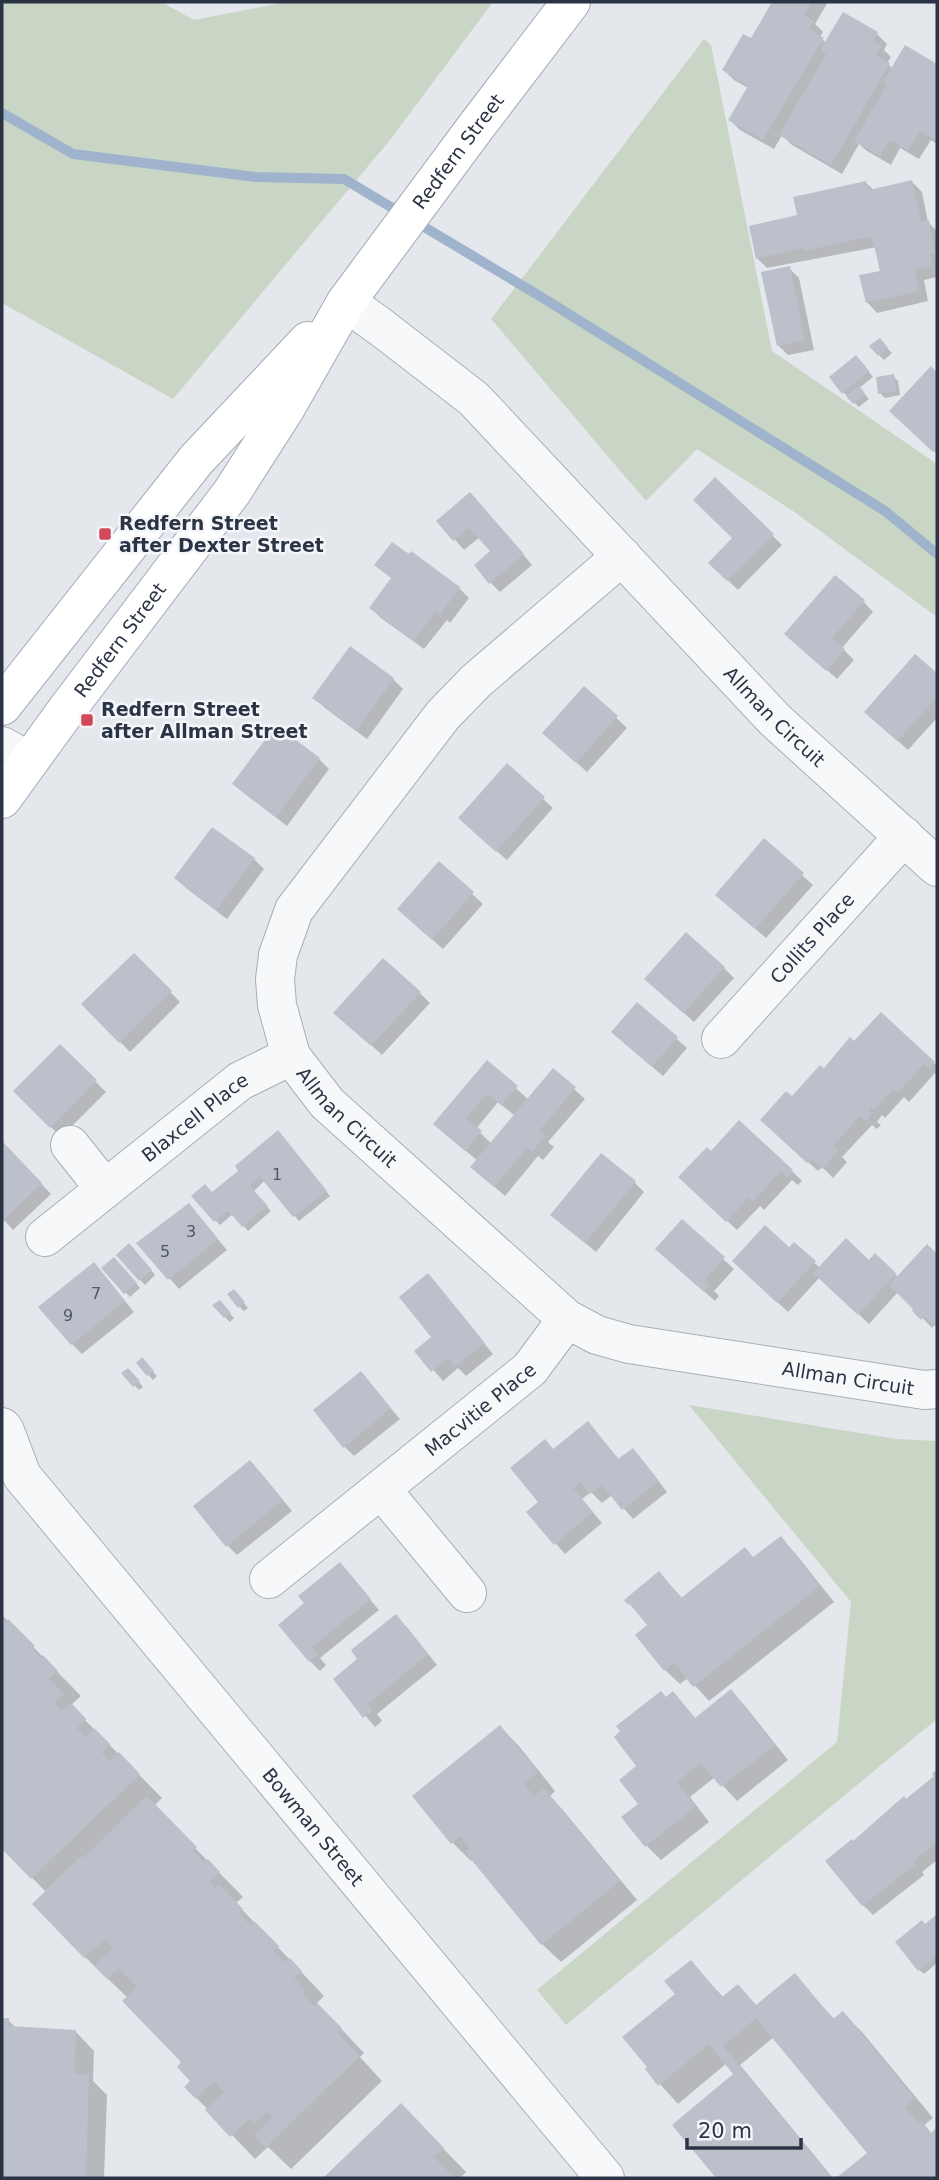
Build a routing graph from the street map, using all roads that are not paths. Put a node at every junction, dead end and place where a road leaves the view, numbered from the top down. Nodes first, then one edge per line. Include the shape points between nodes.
1 (571, 2) edge
2 (346, 302) junction
3 (622, 556) junction
4 (2, 706) edge
5 (15, 754) edge
6 (2, 799) edge
7 (904, 836) junction
8 (937, 867) edge
9 (721, 1039) dead end
10 (291, 1056) junction
11 (70, 1145) dead end
12 (105, 1189) junction
13 (45, 1237) dead end
14 (567, 1319) junction
15 (937, 1389) edge
16 (2, 1427) edge
17 (12, 1471) edge
18 (381, 1489) junction
19 (269, 1579) dead end
20 (467, 1593) dead end
21 (589, 2172) edge

1 - 2 main road, Redfern Street
2 - 3 street, Allman Circuit via 474,399
2 - 4 main road, Redfern Street via 196,460
2 - 5 main road, Redfern Street via 232,492
3 - 7 street, Allman Circuit via 775,720
3 - 10 street, Allman Circuit via 476,681 443,715 294,910 275,979
5 - 6 main road, Redfern Street
7 - 8 street, Allman Circuit
7 - 9 street, Collits Place
10 - 12 street, Blaxcell Place via 240,1081
10 - 14 street, Allman Circuit via 327,1103
11 - 12 street
12 - 13 street, Blaxcell Place
14 - 15 street, Allman Circuit via 597,1335 629,1344
14 - 18 street, Macvitie Place via 530,1369
16 - 17 street, Bowman Street
17 - 21 street, Bowman Street
18 - 19 street, Macvitie Place
18 - 20 street

